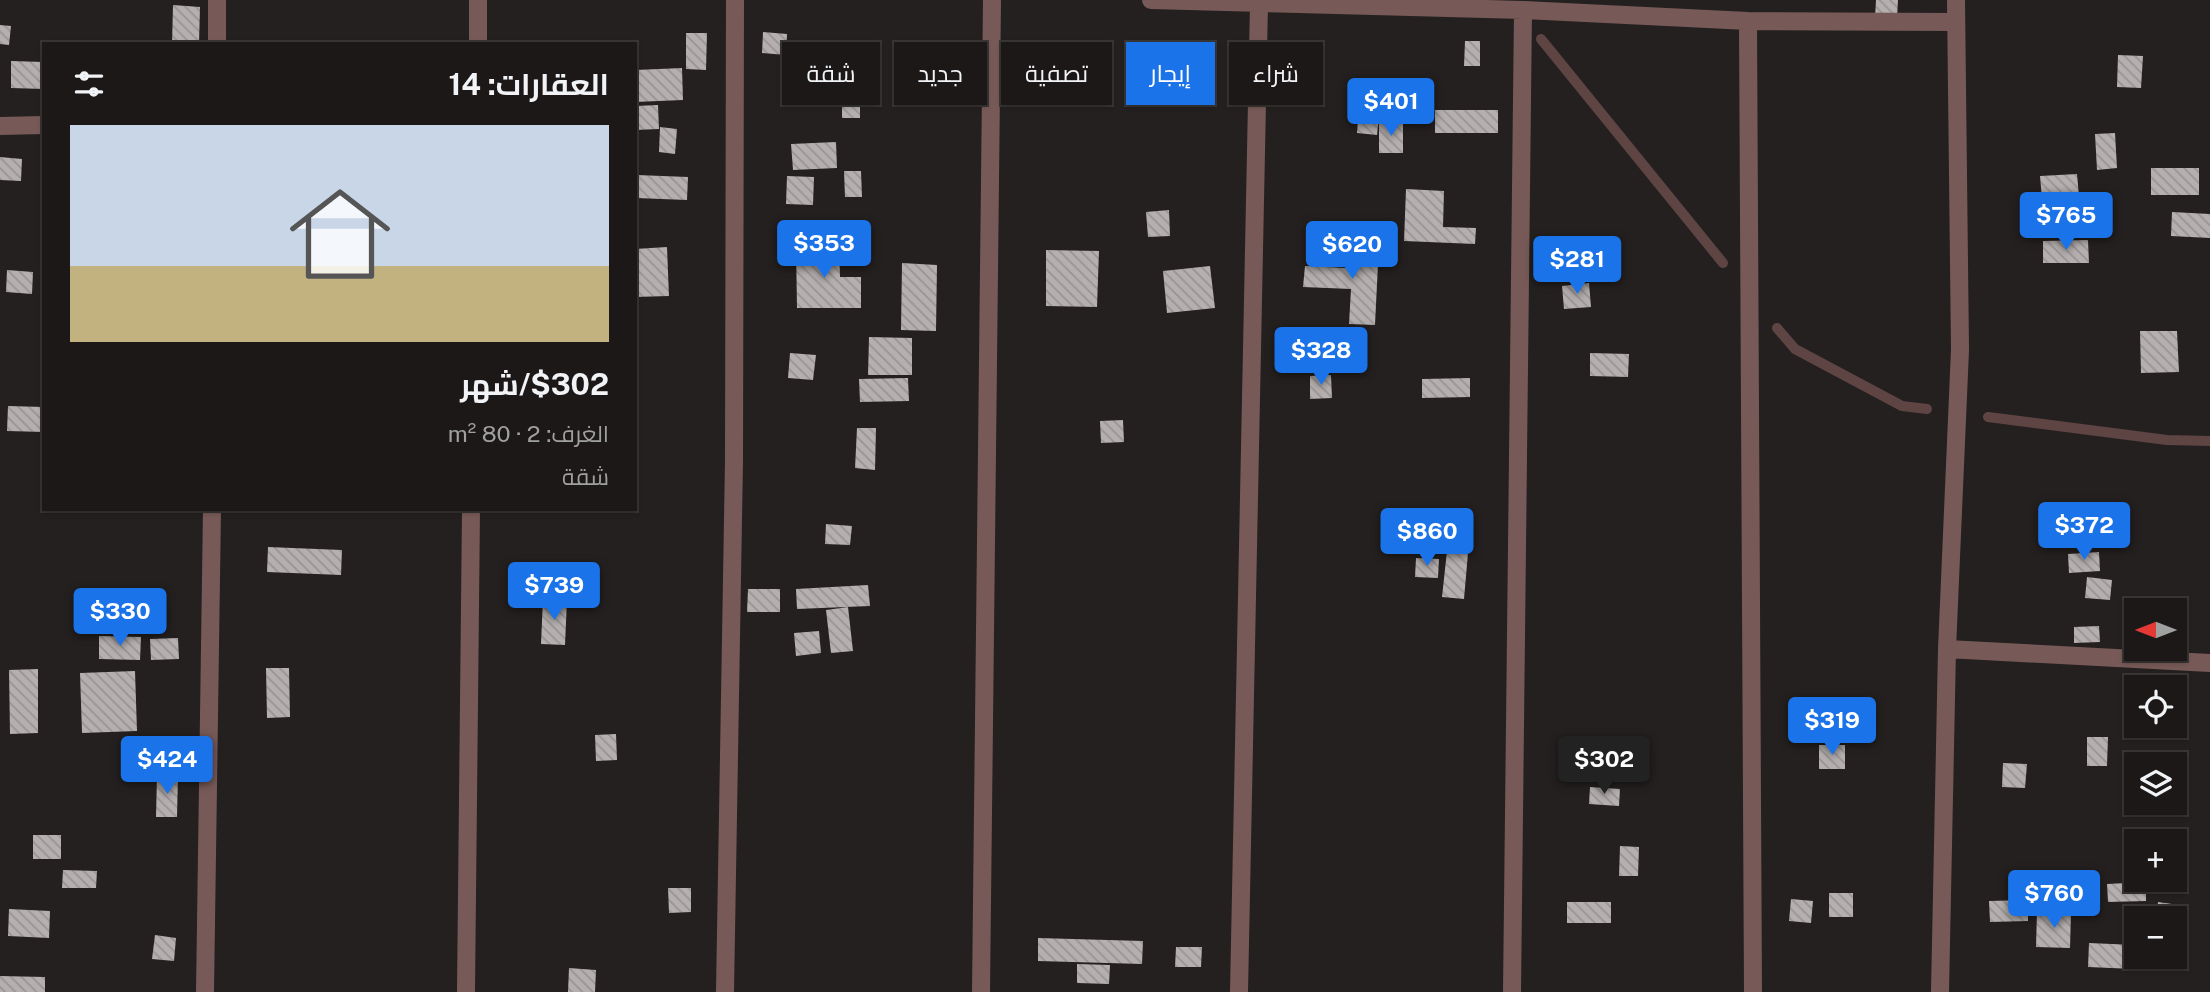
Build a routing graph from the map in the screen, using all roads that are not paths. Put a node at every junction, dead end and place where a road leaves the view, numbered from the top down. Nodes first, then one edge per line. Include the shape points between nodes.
1 (217, 0) edge
2 (478, 0) edge
3 (736, 0) edge
4 (992, 0) edge
5 (1151, 0) edge
6 (1956, 0) edge
7 (1259, 3) junction
8 (1522, 10) junction
9 (1748, 21) junction
10 (1956, 22) junction
11 (218, 42) edge
12 (478, 42) edge
13 (0, 125) edge
14 (42, 125) edge
15 (212, 511) edge
16 (471, 511) edge
17 (1947, 649) junction
18 (2210, 663) edge
19 (205, 992) edge
20 (466, 992) edge
21 (725, 992) edge
22 (981, 992) edge
23 (1239, 992) edge
24 (1512, 992) edge
25 (1753, 992) edge
26 (1940, 992) edge

1 - 11 street
2 - 12 street
3 - 21 street
4 - 22 street
5 - 7 street
6 - 10 street
7 - 8 street
7 - 23 street
8 - 9 street
8 - 24 street
9 - 10 street
9 - 25 street
10 - 17 street via 1960,350
13 - 14 street
15 - 19 street
16 - 20 street
17 - 18 street
17 - 26 street

